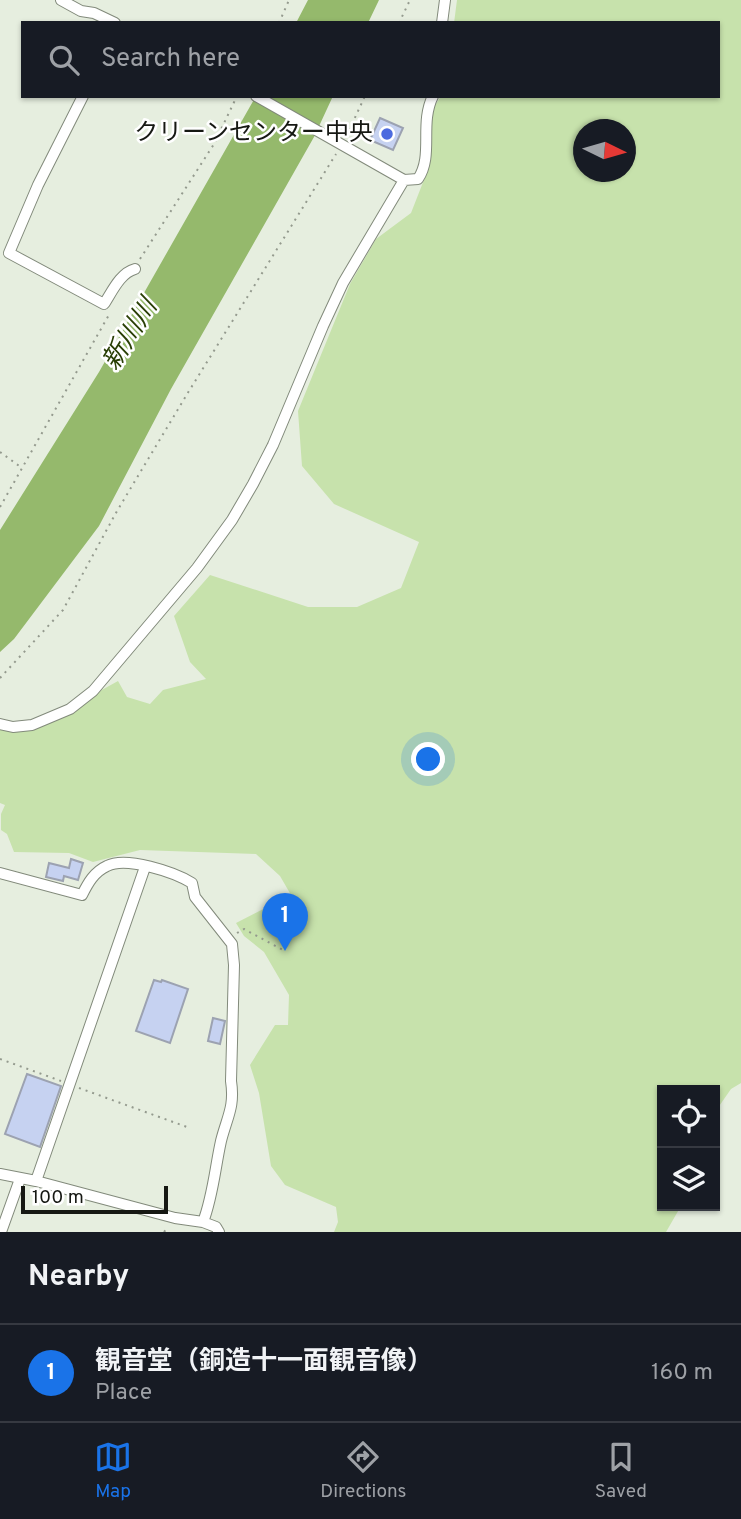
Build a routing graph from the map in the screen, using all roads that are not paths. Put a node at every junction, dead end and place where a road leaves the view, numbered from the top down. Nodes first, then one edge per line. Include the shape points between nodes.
1 (61, 0) edge
2 (445, 0) edge
3 (111, 21) edge
4 (442, 21) edge
5 (82, 98) edge
6 (261, 98) edge
7 (432, 98) edge
8 (404, 180) junction
9 (0, 246) edge
10 (9, 253) junction
11 (135, 269) road end
12 (0, 724) edge
13 (145, 867) junction
14 (0, 873) edge
15 (0, 1174) edge
16 (20, 1179) junction
17 (36, 1181) junction
18 (203, 1222) junction
19 (1, 1232) edge
20 (219, 1232) edge

1 - 3 street
2 - 4 street
5 - 10 street
6 - 8 street
7 - 8 street via 427,108 423,172 418,179
8 - 12 street via 343,284 253,484 197,568 93,691 70,709 32,725
9 - 10 street
10 - 11 street via 104,304 121,278
13 - 14 street via 124,862 108,865 91,877 82,895
13 - 17 street
13 - 18 street via 192,883 195,897 232,944 234,1100
15 - 16 street
16 - 17 street
16 - 19 street
17 - 18 street
18 - 20 street

